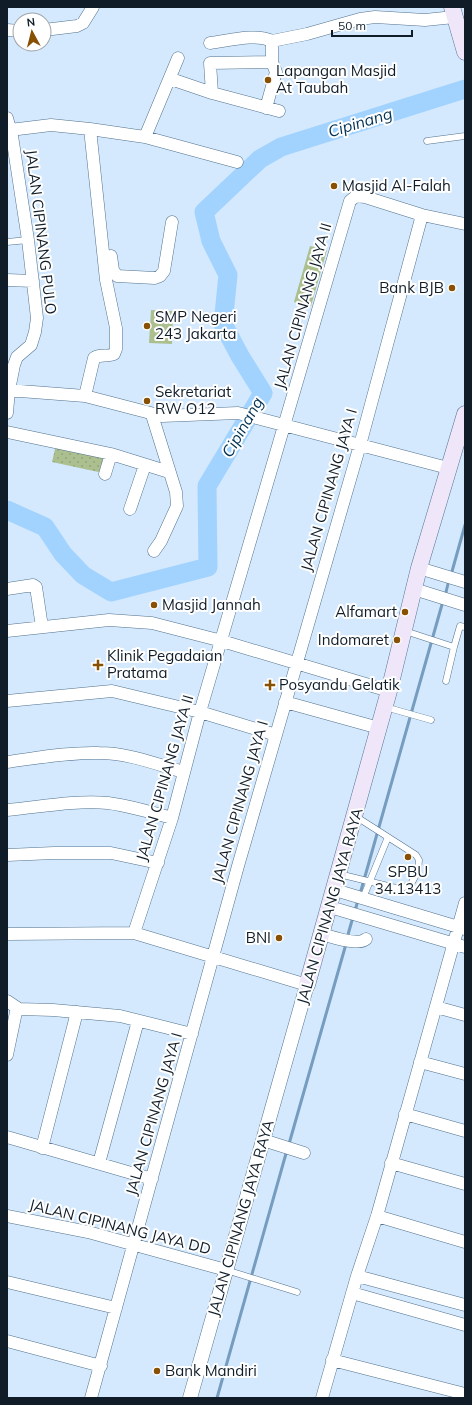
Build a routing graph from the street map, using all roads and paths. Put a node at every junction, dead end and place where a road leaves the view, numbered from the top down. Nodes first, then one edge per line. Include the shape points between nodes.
1 (93, 7) edge
2 (453, 12) edge
3 (52, 29) edge
4 (272, 42) junction
5 (210, 43) dead end
6 (465, 52) edge
7 (178, 58) dead end
8 (272, 62) junction
9 (171, 79) junction
10 (212, 93) junction
11 (266, 108) junction
12 (279, 111) dead end
13 (7, 118) edge
14 (90, 129) junction
15 (10, 134) edge
16 (465, 136) edge
17 (145, 137) junction
18 (427, 141) dead end
19 (237, 162) dead end
20 (94, 171) junction
21 (422, 215) junction
22 (172, 222) dead end
23 (465, 224) edge
24 (28, 240) junction
25 (7, 242) edge
26 (7, 280) edge
27 (33, 281) junction
28 (8, 390) edge
29 (85, 396) junction
30 (7, 413) edge
31 (465, 414) edge
32 (152, 415) junction
33 (284, 424) junction
34 (7, 432) edge
35 (360, 445) junction
36 (111, 454) junction
37 (145, 465) junction
38 (448, 468) junction
39 (169, 472) junction
40 (105, 474) dead end
41 (130, 508) dead end
42 (154, 551) dead end
43 (425, 570) junction
44 (462, 581) edge
45 (7, 589) edge
46 (420, 591) junction
47 (461, 604) edge
48 (42, 627) junction
49 (465, 627) edge
50 (404, 630) junction
51 (7, 631) edge
52 (222, 641) junction
53 (454, 647) junction
54 (296, 664) junction
55 (446, 681) dead end
56 (389, 691) junction
57 (7, 701) edge
58 (285, 702) junction
59 (385, 707) junction
60 (200, 712) junction
61 (431, 720) dead end
62 (379, 728) junction
63 (276, 735) junction
64 (7, 762) edge
65 (184, 772) junction
66 (7, 810) edge
67 (355, 816) junction
68 (172, 818) junction
69 (388, 837) junction
70 (7, 855) edge
71 (158, 863) junction
72 (339, 874) junction
73 (369, 882) junction
74 (338, 890) junction
75 (361, 898) junction
76 (465, 903) edge
77 (332, 907) junction
78 (462, 928) edge
79 (134, 933) junction
80 (7, 934) edge
81 (327, 936) junction
82 (366, 939) dead end
83 (459, 946) edge
84 (213, 956) junction
85 (307, 985) junction
86 (7, 1001) edge
87 (436, 1007) junction
88 (19, 1009) junction
89 (77, 1012) junction
90 (465, 1015) edge
91 (138, 1021) junction
92 (192, 1034) junction
93 (7, 1054) edge
94 (420, 1062) junction
95 (465, 1074) edge
96 (405, 1114) junction
97 (465, 1131) edge
98 (7, 1136) edge
99 (263, 1140) junction
100 (42, 1148) junction
101 (294, 1150) dead end
102 (98, 1163) junction
103 (391, 1164) junction
104 (152, 1179) junction
105 (465, 1184) edge
106 (7, 1216) edge
107 (377, 1216) junction
108 (465, 1242) edge
109 (134, 1245) junction
110 (226, 1270) junction
111 (357, 1276) junction
112 (7, 1282) edge
113 (297, 1292) dead end
114 (352, 1293) junction
115 (465, 1305) edge
116 (116, 1308) junction
117 (465, 1325) edge
118 (7, 1341) edge
119 (332, 1360) junction
120 (101, 1366) junction
121 (465, 1394) edge
122 (91, 1398) edge
123 (190, 1398) edge
124 (322, 1398) edge

1 - 3 street via 83,23
2 - 4 street via 425,20 375,17 360,19
2 - 6 main road
4 - 5 street via 256,37
4 - 8 street
7 - 9 street
8 - 10 street via 210,63
8 - 11 street via 276,72
9 - 10 street
9 - 17 street
10 - 11 street
11 - 12 street
13 - 15 street, JALAN CIPINANG PULO
14 - 15 street via 51,125
14 - 17 street
14 - 20 street
15 - 24 street, JALAN CIPINANG PULO
16 - 18 lane
17 - 19 street
20 - 22 street via 104,182 113,270 117,276 160,276 164,271
20 - 29 street via 106,280 116,328 116,348 114,354 95,356
21 - 23 street
21 - 33 street, JALAN CIPINANG JAYA II via 365,197 356,196 350,201
21 - 35 street, JALAN CIPINANG JAYA I
24 - 25 lane
24 - 27 street, JALAN CIPINANG PULO
26 - 27 street
27 - 28 street, JALAN CIPINANG PULO via 37,318 35,332 31,345 17,357
28 - 29 street
28 - 30 street, JALAN CIPINANG PULO
29 - 32 street
31 - 38 main road, JALAN CIPINANG JAYA RAYA
32 - 33 street via 238,413
32 - 39 street
33 - 35 street
33 - 52 street, JALAN CIPINANG JAYA II
34 - 36 street
35 - 38 street
35 - 54 street, JALAN CIPINANG JAYA I
36 - 37 street
36 - 40 street
37 - 39 street
37 - 41 street
38 - 43 main road, JALAN CIPINANG JAYA RAYA
39 - 42 street via 176,492 177,506
43 - 44 street
43 - 46 main road, JALAN CIPINANG JAYA RAYA
45 - 48 street via 33,585 36,587
46 - 47 street
46 - 50 main road, JALAN CIPINANG JAYA RAYA
48 - 51 street
48 - 52 street via 80,622 137,621
49 - 53 lane via 460,626
50 - 53 lane
50 - 56 main road, JALAN CIPINANG JAYA RAYA
52 - 54 street
52 - 60 street, JALAN CIPINANG JAYA II
53 - 55 lane
54 - 56 street
54 - 58 street, JALAN CIPINANG JAYA I
56 - 59 main road, JALAN CIPINANG JAYA RAYA
57 - 60 street via 112,691
58 - 62 street
58 - 63 street, JALAN CIPINANG JAYA I
59 - 61 lane
59 - 62 main road, JALAN CIPINANG JAYA RAYA
60 - 63 street
60 - 65 street, JALAN CIPINANG JAYA II
62 - 67 main road, JALAN CIPINANG JAYA RAYA
63 - 84 street, JALAN CIPINANG JAYA I
64 - 65 street via 100,752 124,755
65 - 68 street, JALAN CIPINANG JAYA II
66 - 68 street via 108,803
67 - 69 lane
67 - 72 main road, JALAN CIPINANG JAYA RAYA
68 - 71 street, JALAN CIPINANG JAYA II
69 - 73 lane
69 - 73 lane via 416,855 419,860 418,871 411,884 400,889
70 - 71 street via 111,853
71 - 79 street, JALAN CIPINANG JAYA II
72 - 73 lane
72 - 74 main road, JALAN CIPINANG JAYA RAYA
73 - 75 lane
74 - 75 street
74 - 77 main road, JALAN CIPINANG JAYA RAYA
75 - 78 street
76 - 78 street
77 - 81 main road, JALAN CIPINANG JAYA RAYA
77 - 83 street
78 - 83 street
79 - 80 street
79 - 84 street
81 - 82 street via 361,942
81 - 85 main road, JALAN CIPINANG JAYA RAYA
83 - 87 street
84 - 85 street
84 - 92 street, JALAN CIPINANG JAYA I
85 - 99 street, JALAN CIPINANG JAYA RAYA
86 - 88 street
87 - 90 street
87 - 94 street
88 - 89 street
88 - 93 street via 16,1012
89 - 91 street via 120,1016
89 - 100 street
91 - 92 street
91 - 102 street
92 - 104 street, JALAN CIPINANG JAYA I
94 - 95 street
94 - 96 street
96 - 97 street
96 - 103 street
98 - 100 street
99 - 101 street
99 - 110 street, JALAN CIPINANG JAYA RAYA
100 - 102 street
102 - 104 street
103 - 105 street
103 - 107 street
104 - 109 street, JALAN CIPINANG JAYA I
106 - 109 street, JALAN CIPINANG JAYA DD via 88,1232
107 - 108 street
107 - 111 street
109 - 110 street, JALAN CIPINANG JAYA DD
109 - 116 street, JALAN CIPINANG JAYA I
110 - 113 lane
110 - 123 street, JALAN CIPINANG JAYA RAYA
111 - 114 street
111 - 115 street
112 - 116 street
114 - 117 street
114 - 119 street
116 - 120 street, JALAN CIPINANG JAYA I
118 - 120 street
119 - 121 street
119 - 124 street
120 - 122 street, JALAN CIPINANG JAYA I

